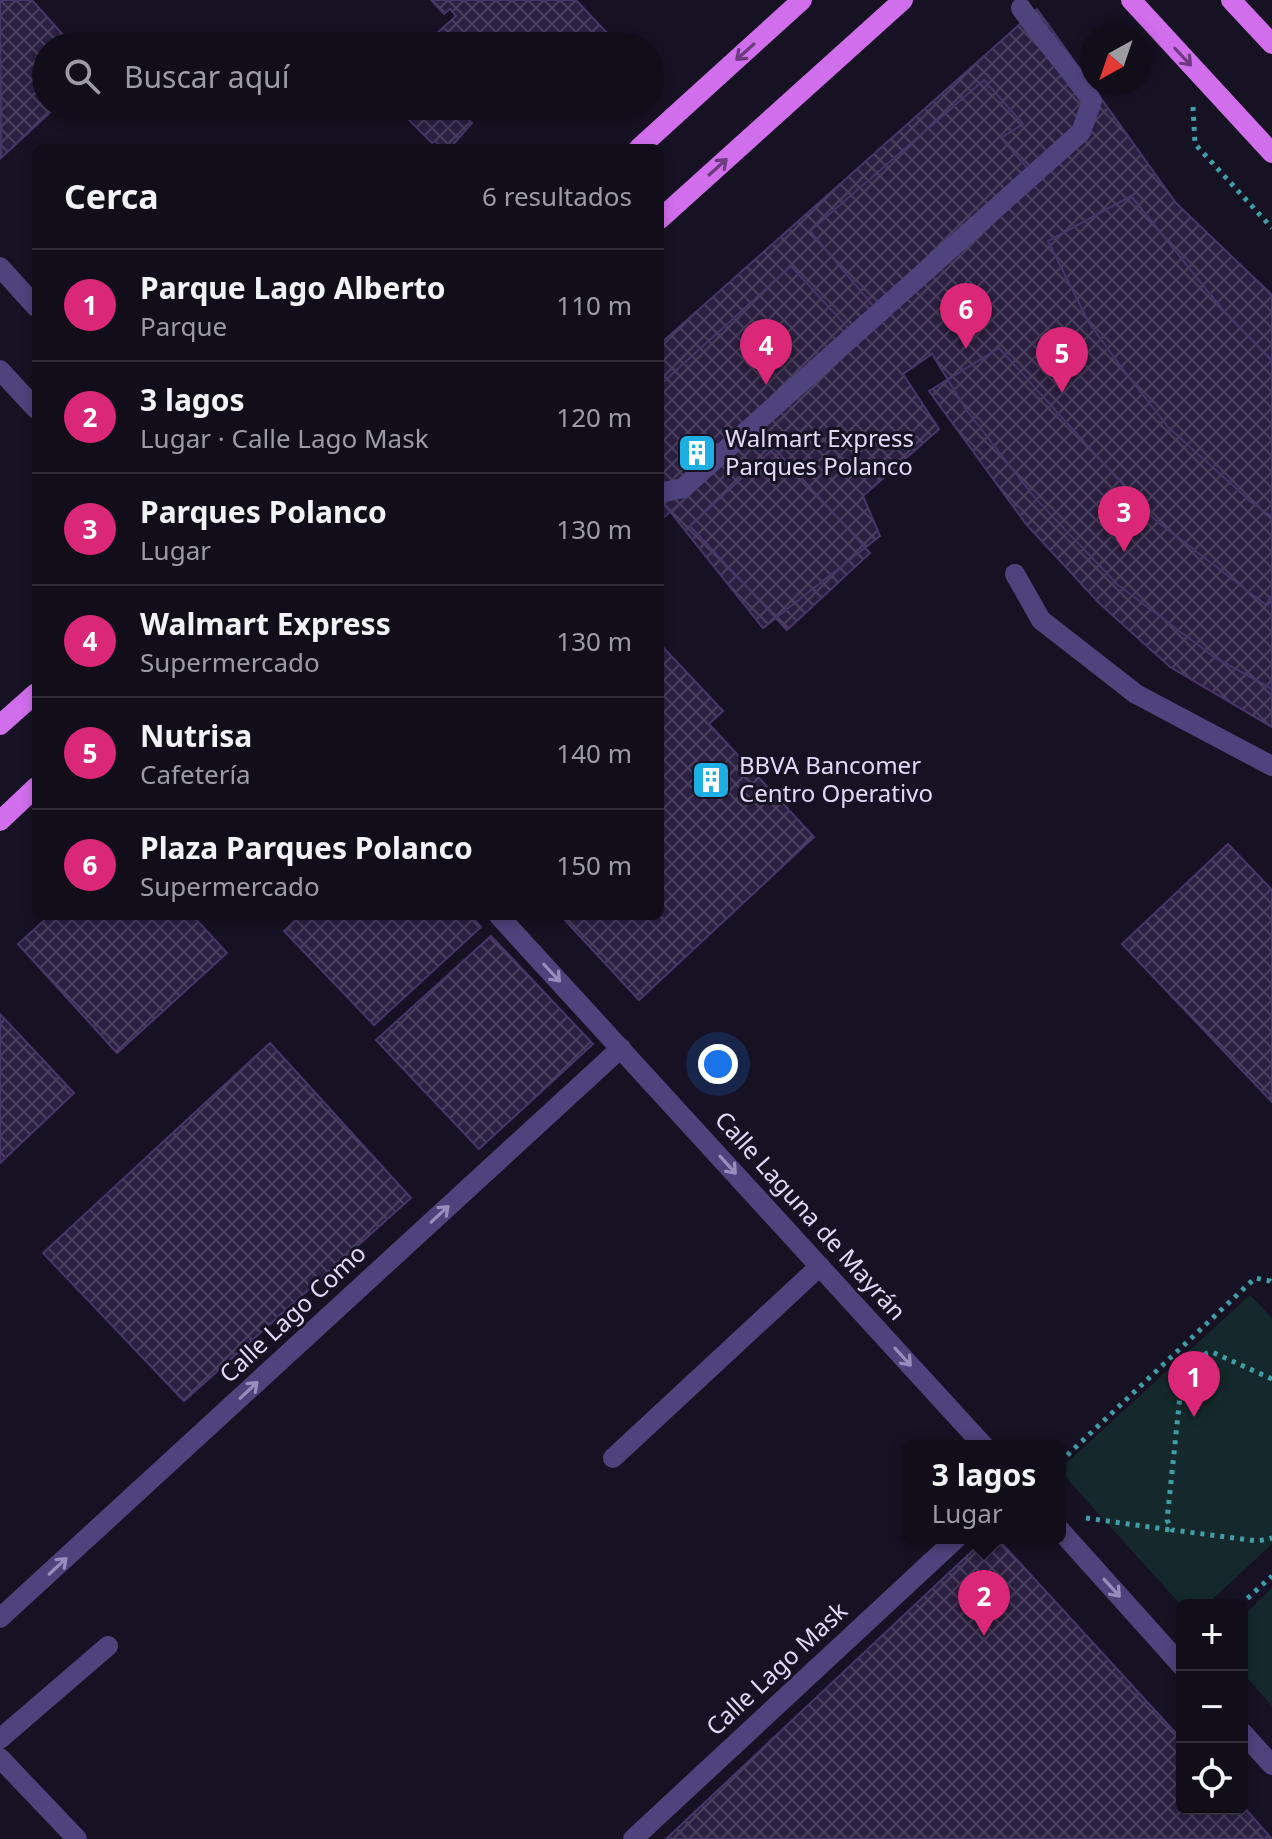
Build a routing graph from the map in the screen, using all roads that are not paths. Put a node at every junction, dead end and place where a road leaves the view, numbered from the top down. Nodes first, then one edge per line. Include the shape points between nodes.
1 (802, 0) edge
2 (903, 0) edge
3 (1131, 0) edge
4 (1231, 0) edge
5 (1021, 8) dead end
6 (1272, 44) edge
7 (643, 144) edge
8 (1272, 153) edge
9 (664, 215) edge
10 (0, 268) edge
11 (32, 303) edge
12 (0, 370) edge
13 (32, 405) edge
14 (664, 492) edge
15 (1015, 574) dead end
16 (32, 697) edge
17 (0, 725) edge
18 (1272, 766) edge
19 (32, 791) edge
20 (0, 821) edge
21 (503, 920) edge
22 (621, 1048) junction
23 (820, 1266) junction
24 (979, 1440) edge
25 (613, 1458) dead end
26 (1067, 1523) edge
27 (951, 1544) edge
28 (0, 1618) edge
29 (108, 1646) dead end
30 (1176, 1659) edge
31 (0, 1739) edge
32 (1248, 1739) edge
33 (0, 1758) edge
34 (1272, 1765) edge
35 (77, 1839) edge
36 (633, 1839) edge

1 -> 7 main road
9 -> 2 main road
3 -> 8 main road
4 - 6 main road
5 - 14 street via 1092,101 1081,132 683,488
10 - 11 street
12 - 13 street
15 - 18 street via 1041,620 1136,694
16 - 17 main road
19 - 20 main road
21 -> 22 street, Calle Laguna de Mayrán
22 -> 23 street, Calle Laguna de Mayrán
28 -> 22 street, Calle Lago Como
23 -> 24 street, Calle Laguna de Mayrán
23 - 25 street
26 -> 30 street
27 - 36 street, Calle Lago Mask
29 - 31 street
32 - 34 street
33 - 35 street

